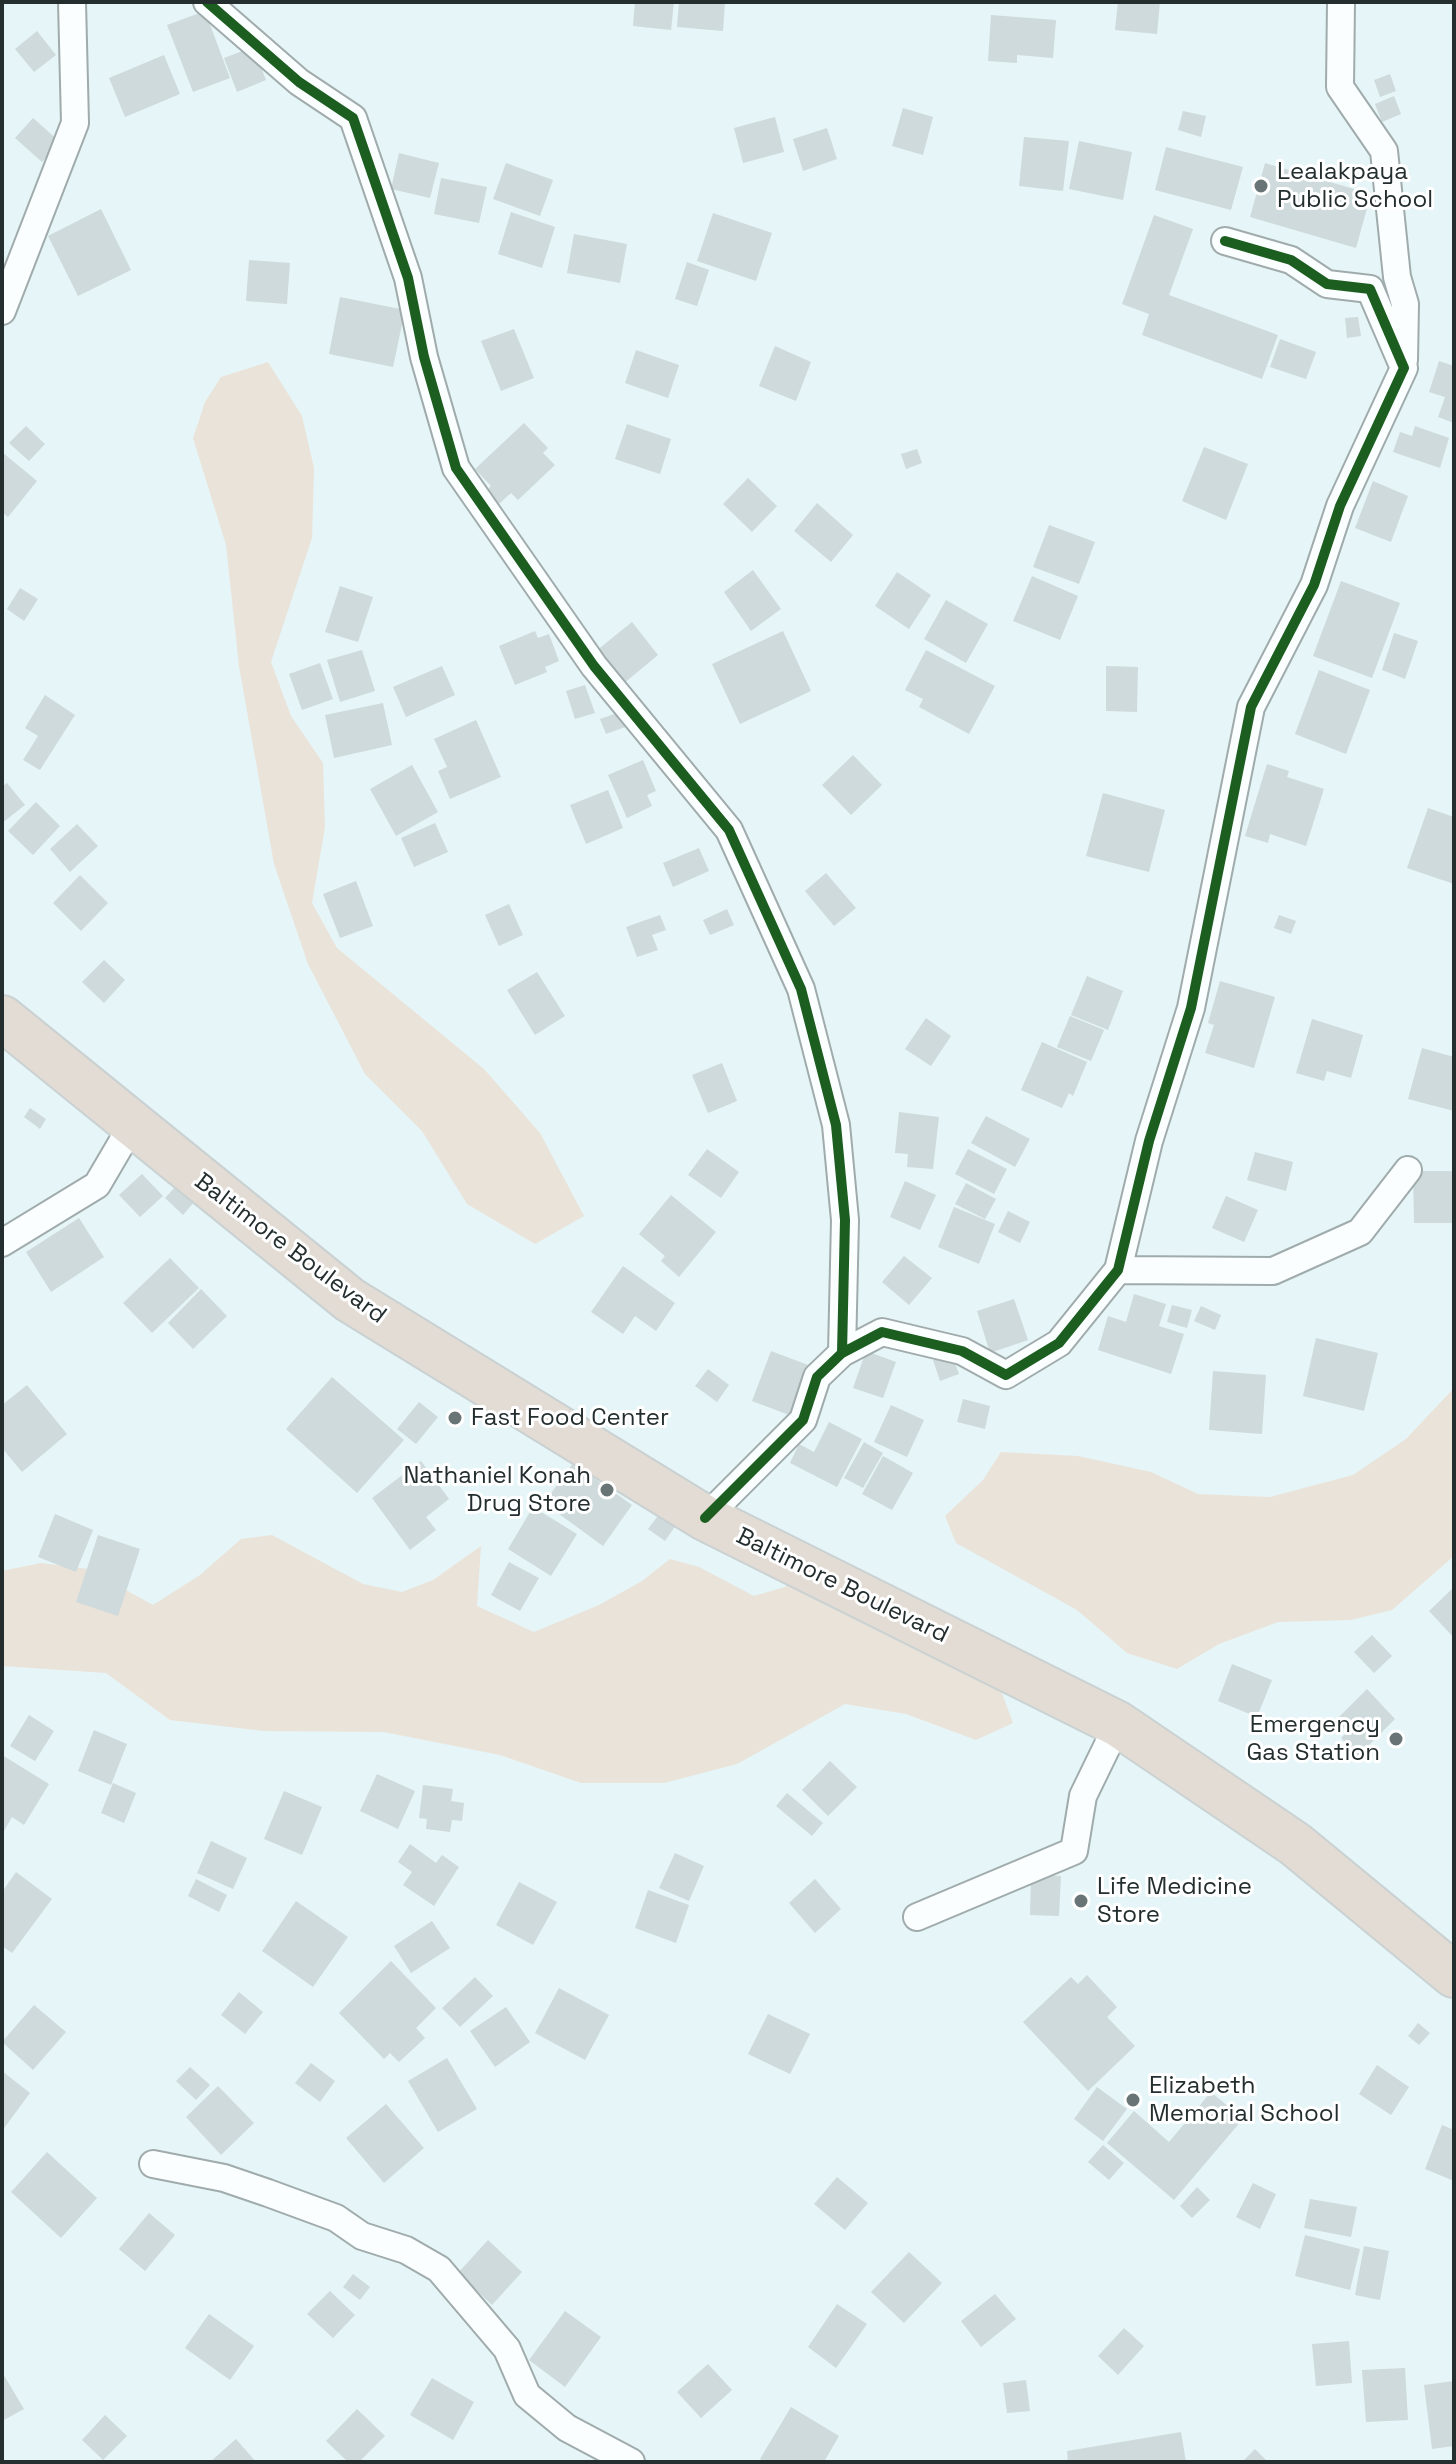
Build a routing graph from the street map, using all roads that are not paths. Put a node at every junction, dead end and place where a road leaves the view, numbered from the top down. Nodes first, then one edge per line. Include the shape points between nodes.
1 (72, 2) edge
2 (207, 2) edge
3 (1341, 2) edge
4 (1225, 241) dead end
5 (2, 311) edge
6 (1404, 368) junction
7 (2, 1018) edge
8 (131, 1127) junction
9 (1408, 1170) dead end
10 (2, 1243) edge
11 (1118, 1270) junction
12 (842, 1353) junction
13 (705, 1518) junction
14 (1118, 1724) junction
15 (917, 1917) dead end
16 (1454, 1975) edge
17 (153, 2164) dead end
18 (631, 2462) edge

1 - 5 street via 75,123
2 - 12 street via 299,82 353,118 408,278 456,468 594,666 729,830 801,989 836,1125 845,1220
3 - 6 street via 1340,87 1384,151 1397,277 1405,304
4 - 6 street via 1291,260 1327,284 1370,289
6 - 11 street via 1340,506 1314,585 1251,707 1191,1008 1149,1141
7 - 8 highway, Baltimore Boulevard
8 - 10 street via 97,1185
8 - 13 highway, Baltimore Boulevard via 350,1300
9 - 11 street via 1360,1232 1273,1271
11 - 12 street via 1059,1343 1006,1375 962,1351 882,1332
12 - 13 street via 817,1377 803,1420
13 - 14 highway, Baltimore Boulevard
14 - 15 street via 1083,1796 1074,1851
14 - 16 highway, Baltimore Boulevard via 1295,1844
17 - 18 street via 224,2178 336,2218 362,2236 406,2250 439,2269 507,2349 527,2395 567,2428

